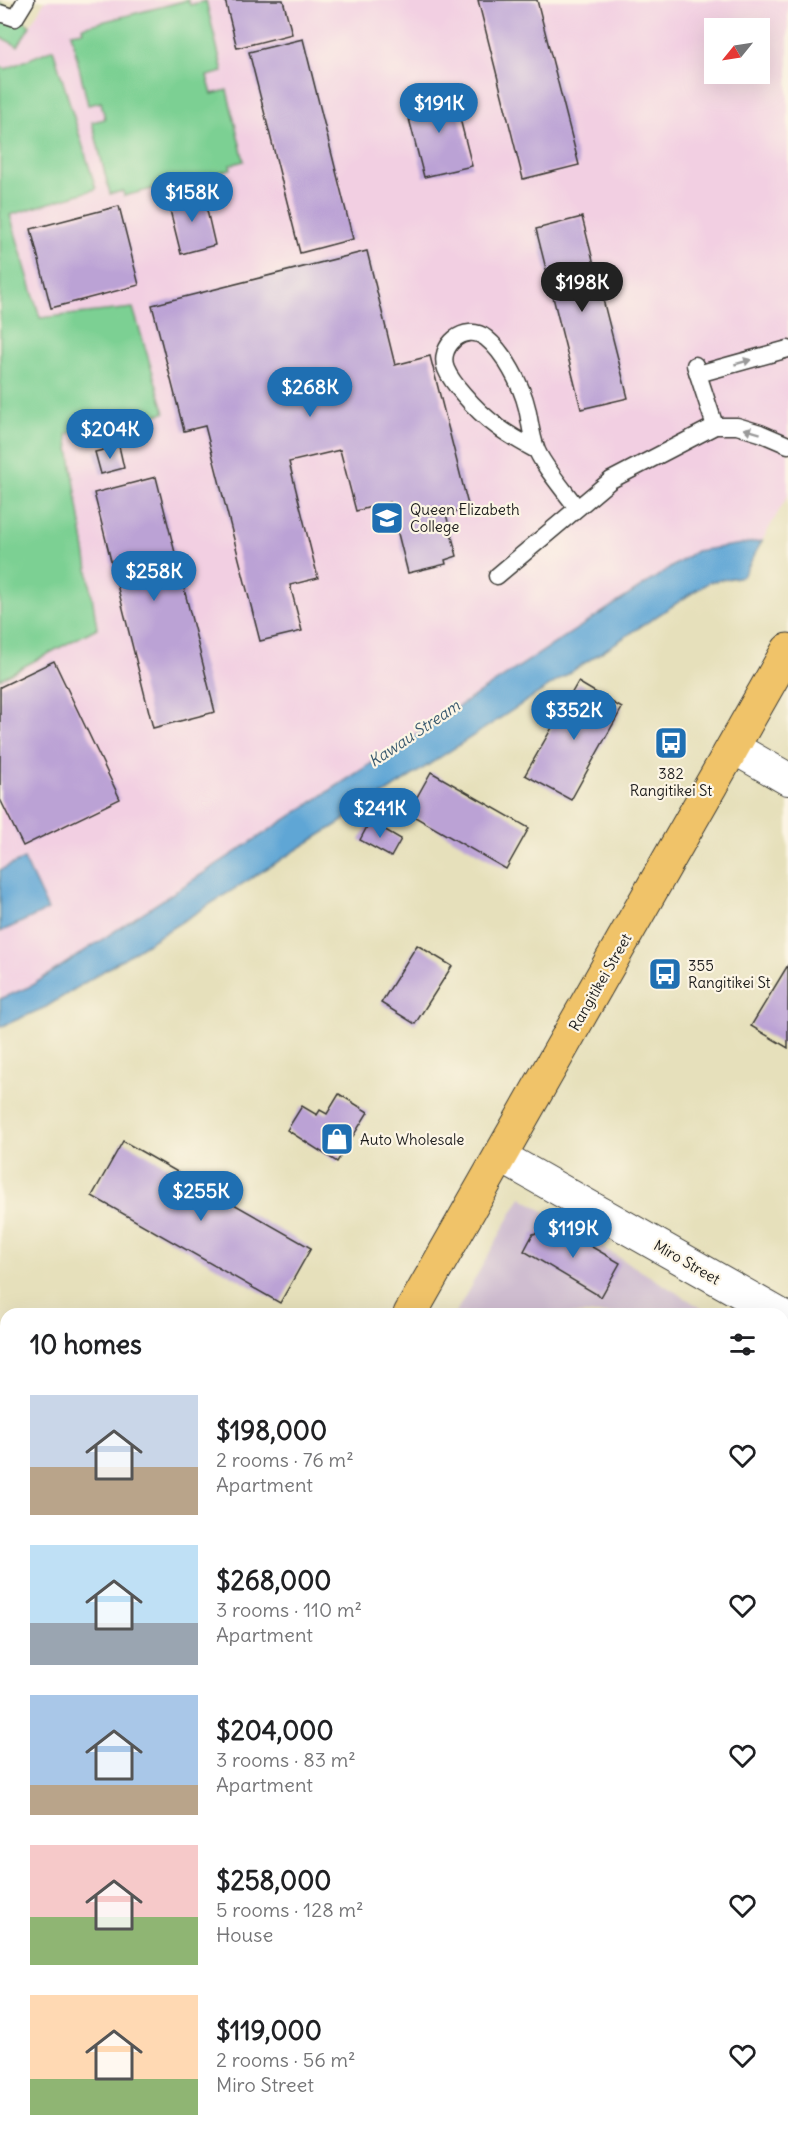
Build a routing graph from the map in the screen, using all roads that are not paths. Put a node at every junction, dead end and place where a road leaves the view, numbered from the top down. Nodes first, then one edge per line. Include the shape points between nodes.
1 (26, 0) edge
2 (0, 13) edge
3 (788, 349) edge
4 (715, 426) junction
5 (788, 445) edge
6 (536, 450) junction
7 (577, 508) junction
8 (497, 576) dead end
9 (788, 650) edge
10 (734, 747) junction
11 (788, 779) edge
12 (500, 1156) junction
13 (413, 1308) edge
14 (768, 1308) edge

1 - 2 lane via 15,18
4 -> 3 lane via 697,369
5 -> 4 lane via 737,426
4 - 7 lane via 611,480
6 - 6 lane via 502,431 479,412 452,380 444,355 457,337 476,333 500,352 526,404
6 - 7 lane
7 - 8 lane
9 - 10 highway, Rangitikei Street
10 - 11 street
10 - 12 highway, Rangitikei Street
12 - 13 highway, Rangitikei Street
12 - 14 street, Miro Street

